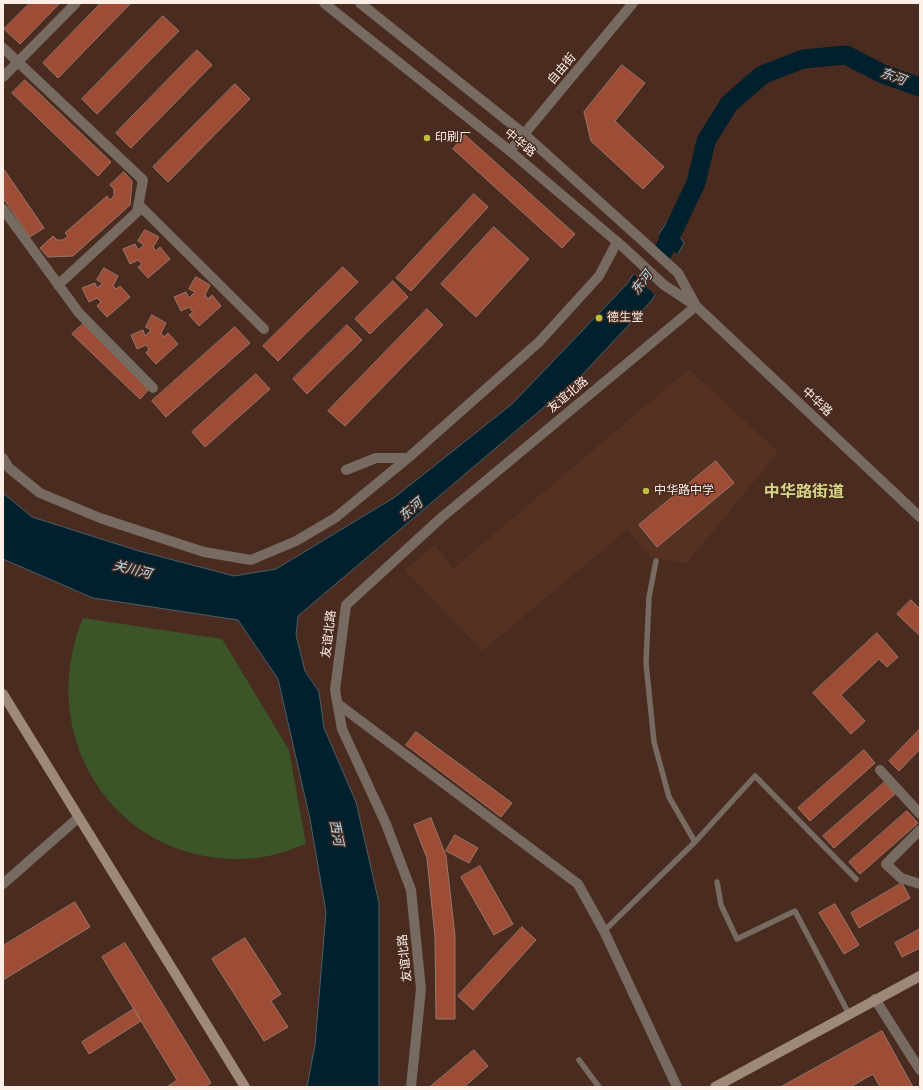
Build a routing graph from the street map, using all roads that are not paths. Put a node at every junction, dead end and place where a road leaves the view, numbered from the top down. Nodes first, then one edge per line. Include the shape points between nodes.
1 (76, 3) edge
2 (324, 3) edge
3 (360, 3) edge
4 (633, 3) edge
5 (3, 48) edge
6 (18, 62) junction
7 (3, 78) edge
8 (524, 134) junction
9 (510, 151) junction
10 (138, 205) junction
11 (3, 209) edge
12 (620, 244) junction
13 (58, 284) junction
14 (696, 306) junction
15 (264, 329) dead end
16 (153, 388) dead end
17 (3, 458) edge
18 (408, 458) junction
19 (346, 470) dead end
20 (920, 517) edge
21 (656, 561) dead end
22 (3, 694) edge
23 (338, 704) junction
24 (880, 770) dead end
25 (920, 814) edge
26 (78, 818) junction
27 (920, 830) edge
28 (695, 842) junction
29 (856, 878) dead end
30 (717, 882) dead end
31 (3, 884) edge
32 (920, 884) edge
33 (604, 931) junction
34 (920, 976) edge
35 (875, 999) junction
36 (849, 1014) junction
37 (579, 1060) dead end
38 (920, 1070) edge
39 (241, 1086) edge
40 (722, 1086) edge
41 (410, 1087) edge
42 (599, 1087) edge
43 (677, 1087) edge

1 - 6 street
2 - 9 street, 中华路
3 - 8 street, 中华路
4 - 8 street, 自由街
5 - 6 street
6 - 7 street
6 - 10 street via 144,180
8 - 9 street, 自由街
8 - 14 street, 中华路 via 678,273
9 - 12 street, 中华路
10 - 13 street via 137,212
10 - 15 street
11 - 13 street
12 - 14 street, 中华路 via 664,285
12 - 18 street via 599,276 539,342
13 - 16 street via 79,313
14 - 20 street, 中华路
14 - 23 street, 友谊北路 via 441,518 346,605 335,690
17 - 18 street via 9,468 40,493 93,515 204,552 251,560 296,541 335,518
18 - 19 street via 376,458
21 - 28 lane via 649,597 646,663 654,742 669,797
22 - 26 main road
23 - 33 street via 578,884
23 - 41 street, 友谊北路 via 342,729 386,824 411,890 421,989
24 - 25 street
26 - 31 street
26 - 39 main road
27 - 32 street via 886,864 901,878
28 - 29 lane via 755,776
28 - 33 lane
30 - 36 lane via 721,905 738,939 795,911
33 - 43 street
34 - 35 main road
35 - 36 main road
35 - 38 street
36 - 40 main road
37 - 42 lane

